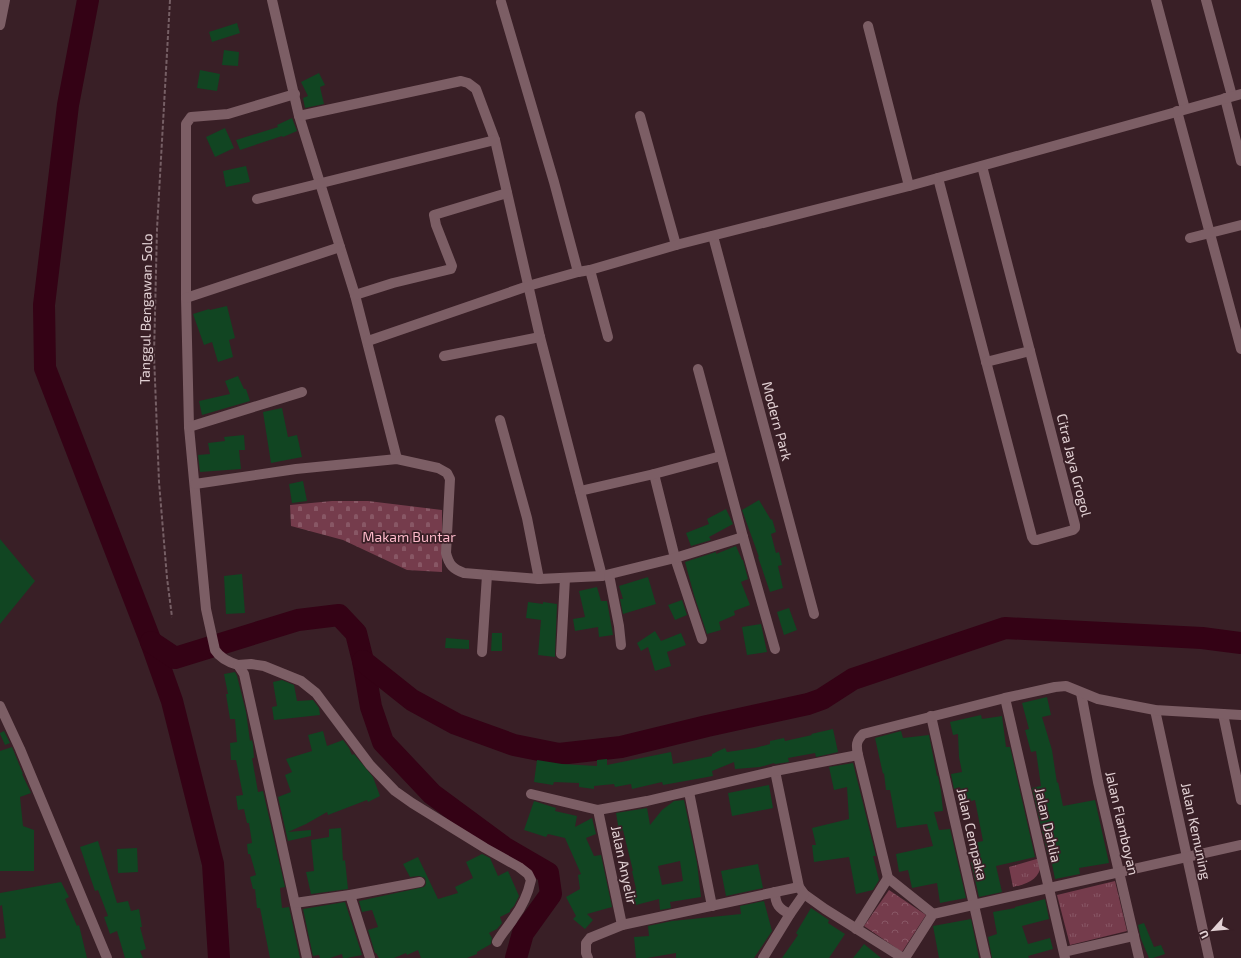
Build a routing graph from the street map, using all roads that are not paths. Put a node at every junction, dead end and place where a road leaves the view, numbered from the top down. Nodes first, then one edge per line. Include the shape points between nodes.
1 (5, 0) edge
2 (272, 0) edge
3 (1156, 0) edge
4 (1206, 0) edge
5 (501, 2) dead end
6 (0, 25) edge
7 (868, 26) dead end
8 (294, 94) junction
9 (1233, 96) edge
10 (1181, 110) junction
11 (300, 116) junction
12 (640, 116) dead end
13 (495, 140) junction
14 (1241, 161) edge
15 (982, 166) junction
16 (938, 178) junction
17 (321, 183) junction
18 (909, 186) junction
19 (507, 193) junction
20 (257, 199) dead end
21 (1241, 225) edge
22 (1210, 233) junction
23 (713, 236) junction
24 (1190, 238) dead end
25 (676, 246) junction
26 (340, 247) junction
27 (590, 270) junction
28 (578, 272) junction
29 (528, 286) junction
30 (356, 295) junction
31 (186, 298) junction
32 (540, 336) junction
33 (608, 337) dead end
34 (368, 341) junction
35 (1241, 349) edge
36 (1030, 351) junction
37 (444, 356) dead end
38 (986, 362) junction
39 (698, 369) dead end
40 (302, 392) dead end
41 (500, 420) dead end
42 (189, 427) junction
43 (721, 456) junction
44 (397, 459) junction
45 (654, 474) junction
46 (195, 484) junction
47 (580, 491) junction
48 (742, 537) junction
49 (675, 558) junction
50 (488, 575) junction
51 (605, 576) junction
52 (565, 578) junction
53 (539, 579) junction
54 (814, 614) dead end
55 (702, 640) dead end
56 (621, 645) dead end
57 (775, 649) dead end
58 (482, 652) dead end
59 (561, 654) dead end
60 (238, 665) junction
61 (1081, 693) junction
62 (1005, 698) junction
63 (0, 706) edge
64 (1155, 710) junction
65 (1223, 714) junction
66 (1241, 714) edge
67 (931, 716) junction
68 (858, 755) junction
69 (775, 771) junction
70 (689, 792) junction
71 (531, 794) dead end
72 (1241, 800) edge
73 (598, 810) junction
74 (1241, 844) edge
75 (1187, 857) junction
76 (1119, 872) junction
77 (888, 878) junction
78 (420, 882) dead end
79 (1049, 888) junction
80 (802, 891) junction
81 (774, 892) junction
82 (350, 895) junction
83 (295, 903) junction
84 (974, 905) junction
85 (712, 906) junction
86 (790, 914) junction
87 (933, 914) junction
88 (622, 925) junction
89 (856, 929) junction
90 (1134, 936) junction
91 (497, 942) dead end
92 (1064, 955) edge
93 (107, 958) edge
94 (307, 958) edge
95 (370, 958) edge
96 (588, 958) edge
97 (763, 958) edge
98 (904, 958) edge
99 (986, 958) edge
100 (1139, 958) edge
101 (1208, 958) edge

1 - 6 street
2 - 8 street
3 - 10 street
4 - 9 street
5 - 28 street
7 - 18 street
8 - 11 street
8 - 31 street via 228,114 188,120
9 - 10 street
9 - 14 street
10 - 15 street
10 - 22 street
11 - 13 street via 461,81 476,89
11 - 17 street
12 - 25 street
13 - 17 street
13 - 19 street
15 - 16 street
15 - 36 street, Citra Jaya Grogol
16 - 18 street
16 - 38 street, Citra Jaya Grogol
17 - 20 street
17 - 26 street
18 - 23 street
19 - 29 street
19 - 30 street via 434,215 451,269
21 - 22 street
22 - 24 street
22 - 35 street
23 - 25 street
23 - 54 street, Modern Park
25 - 27 street
26 - 30 street
26 - 31 street
27 - 28 street
27 - 33 street
28 - 29 street
29 - 32 street
29 - 34 street
30 - 34 street
31 - 42 street
32 - 37 street
32 - 47 street
34 - 44 street
36 - 38 street
36 - 38 street, Citra Jaya Grogol via 1075,525 1073,530 1037,540 1032,537
39 - 43 street
40 - 42 street
41 - 53 street via 527,518
42 - 46 street
43 - 45 street
43 - 48 street
44 - 46 street via 296,469
44 - 50 street via 438,468 447,473 450,479 446,544 448,563 455,570 464,573
45 - 47 street
45 - 49 street
46 - 60 street via 206,609 215,650 226,660
47 - 51 street
48 - 49 street
48 - 57 street
49 - 51 street
49 - 55 street
50 - 53 street
50 - 58 street
51 - 52 street
51 - 56 street via 619,626
52 - 53 street
52 - 59 street
60 - 83 street via 247,686
60 - 91 street via 264,666 301,681 316,693 370,765 395,791 528,874 531,880 527,896
61 - 62 street via 1066,686
61 - 64 street via 1098,699
61 - 76 street, Jalan Flamboyan
62 - 67 street
62 - 79 street, Jalan Dahlia
63 - 93 street
64 - 65 street
64 - 75 street, Jalan Kemuning
65 - 66 street
65 - 72 street
67 - 68 street via 864,734 856,744
67 - 84 street, Jalan Cempaka
68 - 69 street
68 - 77 street
69 - 70 street
69 - 80 street
70 - 73 street
70 - 85 street
71 - 73 street
73 - 88 street, Jalan Anyelir
74 - 75 street
75 - 76 street
75 - 101 street, Jalan Kemuning
76 - 79 street
76 - 90 street, Jalan Flamboyan
77 - 87 street
77 - 89 street
78 - 82 street
79 - 84 street
79 - 92 street, Jalan Dahlia
80 - 81 street
80 - 86 street
80 - 89 street
81 - 85 street
81 - 86 street via 778,906
82 - 83 street
82 - 95 street
83 - 94 street
84 - 87 street
84 - 99 street, Jalan Cempaka
85 - 88 street
86 - 97 street
87 - 98 street
88 - 96 street via 590,938 586,942
89 - 98 street
90 - 92 street
90 - 100 street, Jalan Flamboyan

